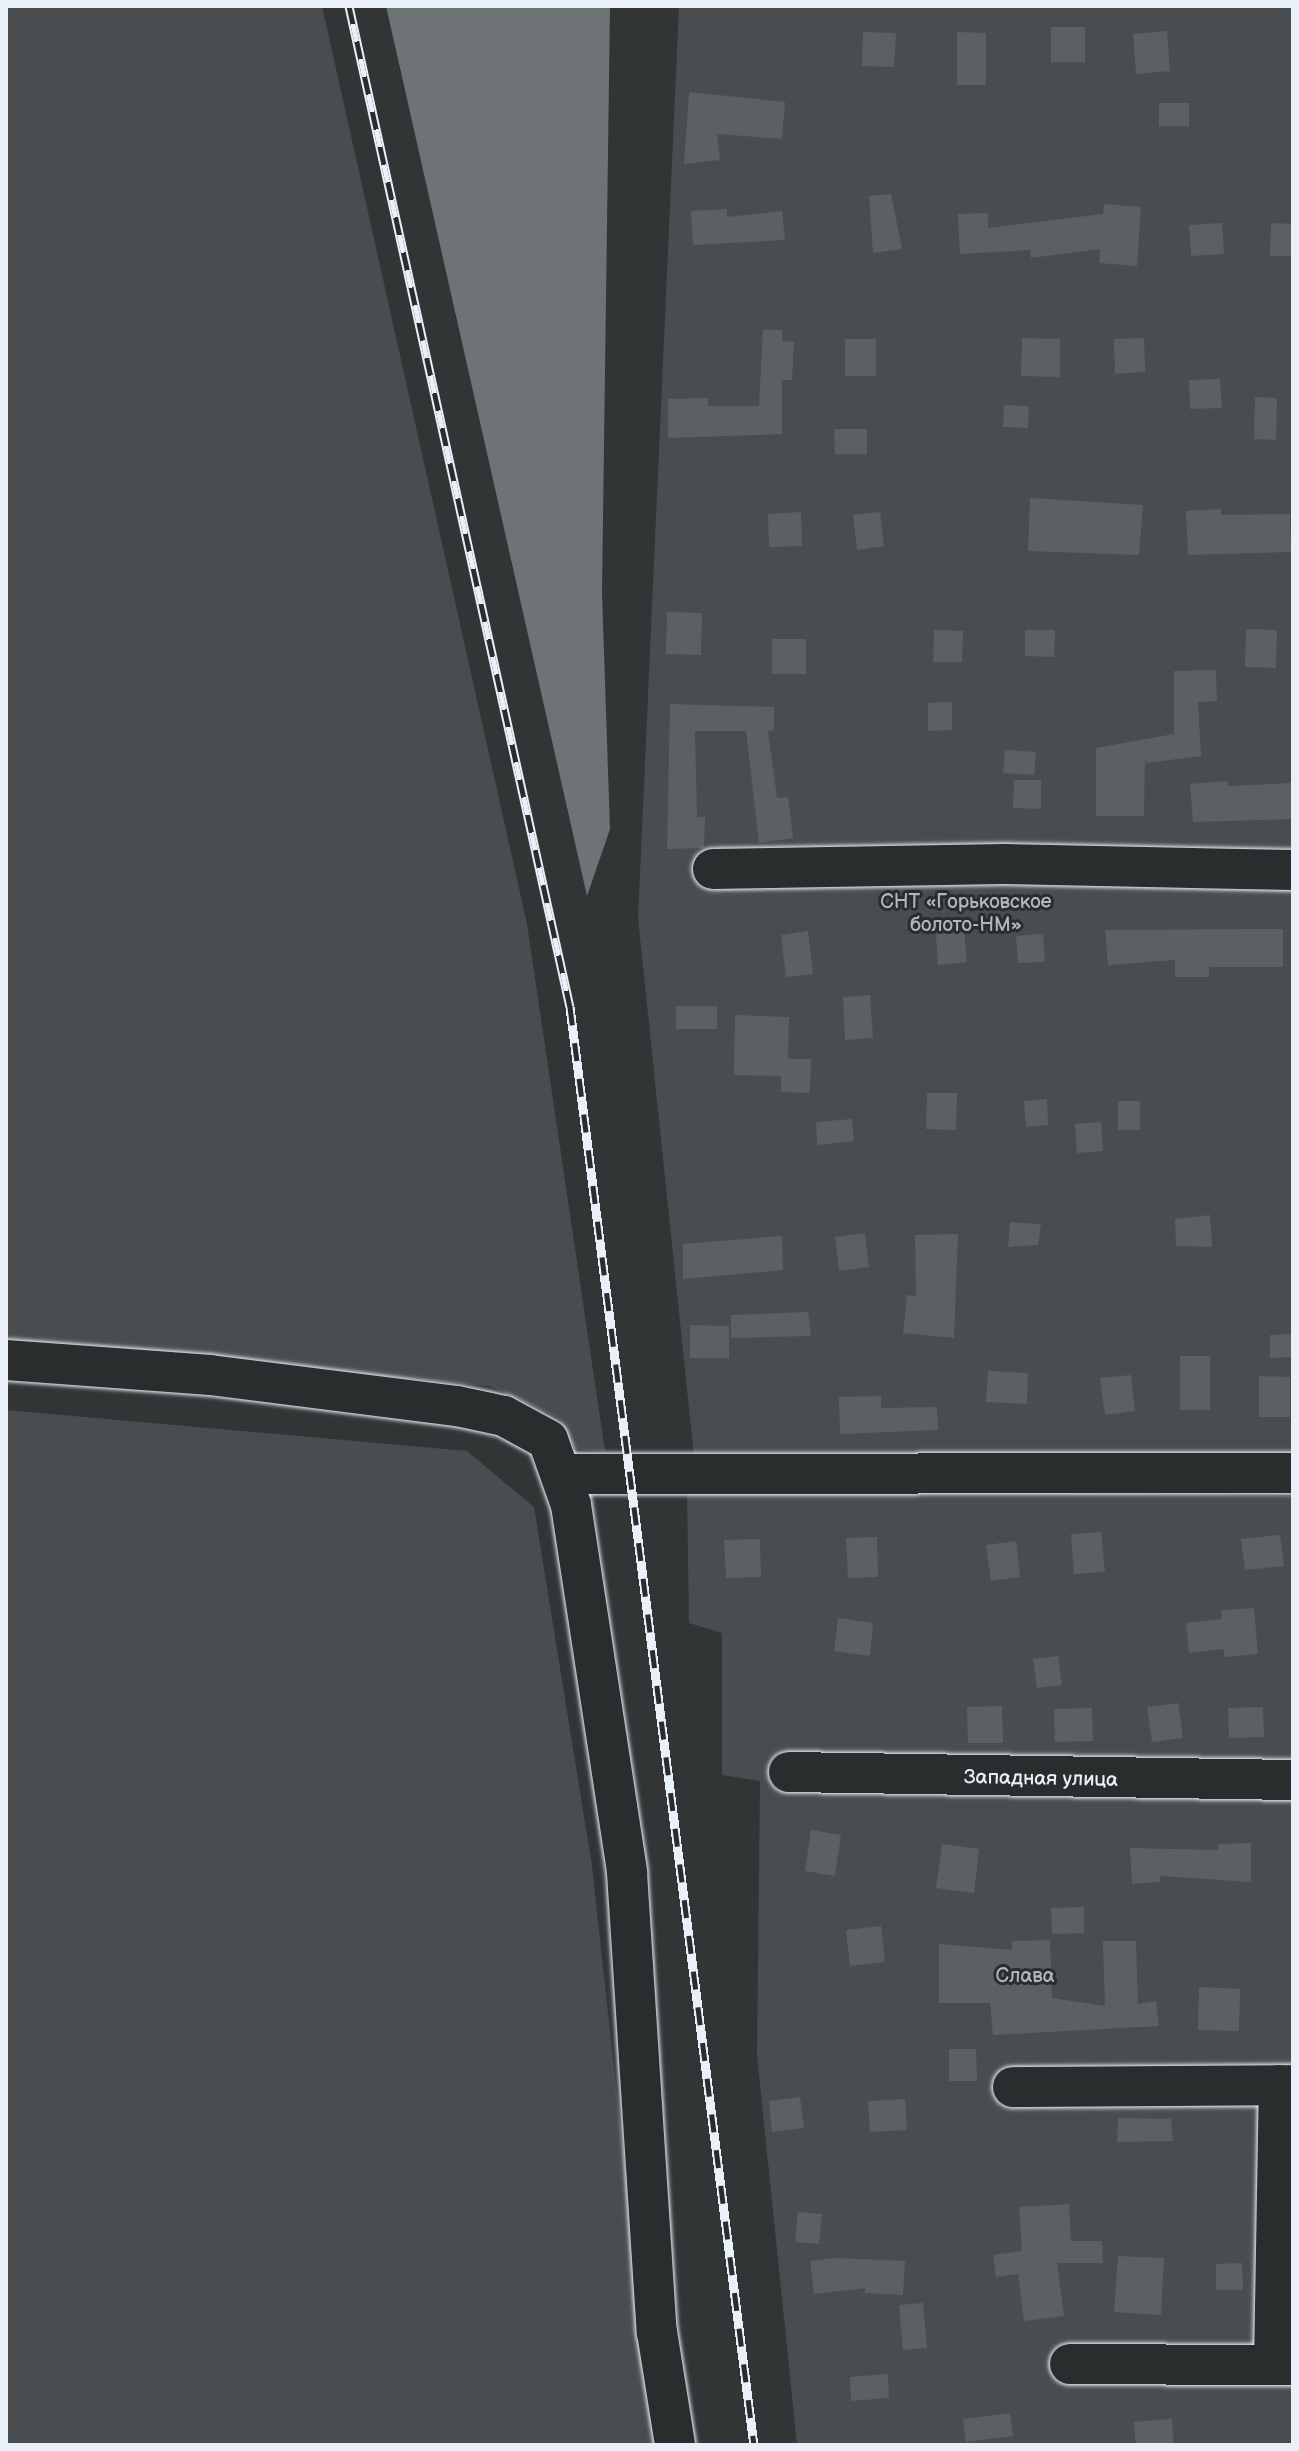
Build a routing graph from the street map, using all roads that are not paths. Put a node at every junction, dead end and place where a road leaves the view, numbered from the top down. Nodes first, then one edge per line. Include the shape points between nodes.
1 (713, 869) dead end
2 (1293, 870) edge
3 (6, 1360) edge
4 (1293, 1473) edge
5 (563, 1474) junction
6 (789, 1772) dead end
7 (1293, 1780) edge
8 (1286, 2085) edge
9 (1013, 2087) dead end
10 (1070, 2364) dead end
11 (1283, 2364) edge
12 (675, 2445) edge

1 - 2 street via 1004,864
3 - 5 street via 210,1375 457,1406 504,1416 548,1440
4 - 5 street
5 - 12 street via 627,1873 657,2332
6 - 7 street, Западная улица
8 - 9 street
8 - 11 street
10 - 11 street

